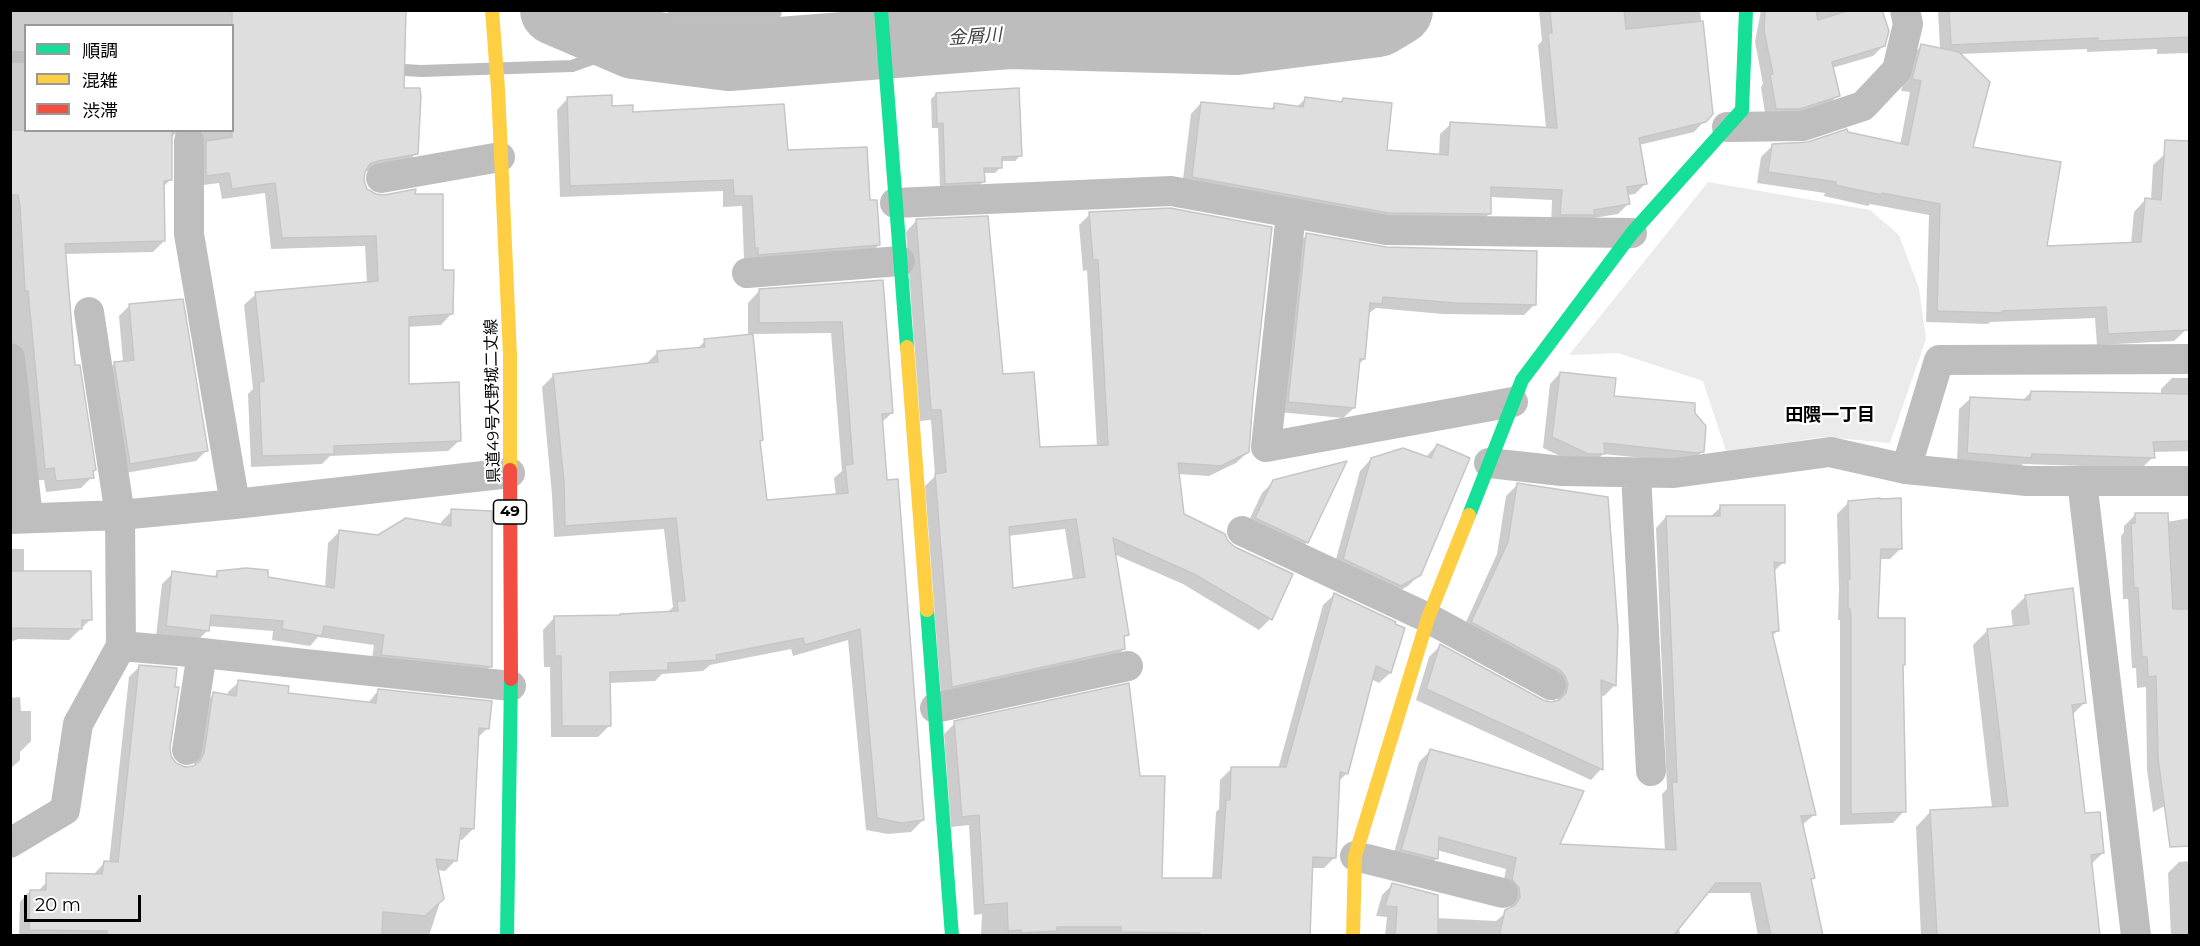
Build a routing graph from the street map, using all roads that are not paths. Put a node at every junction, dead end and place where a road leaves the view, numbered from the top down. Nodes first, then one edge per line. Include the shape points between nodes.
1 (492, 10) edge
2 (683, 10) edge
3 (767, 10) edge
4 (1746, 10) edge
5 (1905, 10) edge
6 (881, 11) edge
7 (1727, 127) junction
8 (189, 141) dead end
9 (500, 156) junction
10 (381, 178) dead end
11 (896, 203) junction
12 (1291, 213) junction
13 (1632, 233) junction
14 (900, 261) junction
15 (747, 273) dead end
16 (89, 312) dead end
17 (10, 358) edge
18 (2190, 359) edge
19 (1513, 402) junction
20 (1489, 462) junction
21 (1906, 469) junction
22 (510, 473) junction
23 (1636, 473) junction
24 (2082, 481) junction
25 (2190, 481) edge
26 (235, 504) junction
27 (120, 515) junction
28 (19, 518) edge
29 (1242, 531) dead end
30 (1428, 618) junction
31 (121, 646) junction
32 (202, 653) junction
33 (1128, 666) dead end
34 (1551, 685) dead end
35 (511, 686) junction
36 (935, 708) junction
37 (187, 750) dead end
38 (1651, 771) dead end
39 (10, 843) edge
40 (1354, 856) junction
41 (1503, 893) dead end
42 (507, 936) edge
43 (952, 936) edge
44 (1353, 936) edge
45 (2136, 936) edge

1 - 9 street, 県道49号大野城二丈線 / 49
2 - 3 street via 736,14
4 - 7 street via 1742,110
5 - 7 street via 1908,24 1897,70 1863,106 1803,126
6 - 11 street
7 - 13 street
8 - 26 street via 189,234
9 - 10 street
9 - 22 street, 県道49号大野城二丈線 / 49 via 510,356
11 - 12 street via 1171,191
11 - 14 street
12 - 13 street via 1386,230
12 - 19 street via 1266,447
13 - 19 street via 1522,380
14 - 15 street
14 - 36 street
16 - 27 street
17 - 28 street
18 - 21 street via 1939,360
19 - 20 street
20 - 23 street via 1562,471
20 - 30 street
21 - 23 street via 1830,452 1674,473
21 - 24 street via 2027,481
22 - 26 street
22 - 35 street, 県道49号大野城二丈線 / 49
23 - 38 street
24 - 25 street
24 - 45 street
26 - 27 street
27 - 28 street
27 - 31 street
29 - 30 street
30 - 34 street
30 - 40 street
31 - 32 street
31 - 39 street via 78,724 65,810
32 - 35 street
32 - 37 street
33 - 36 street
35 - 42 street, 県道49号大野城二丈線 / 49
36 - 43 street
40 - 41 street
40 - 44 street

